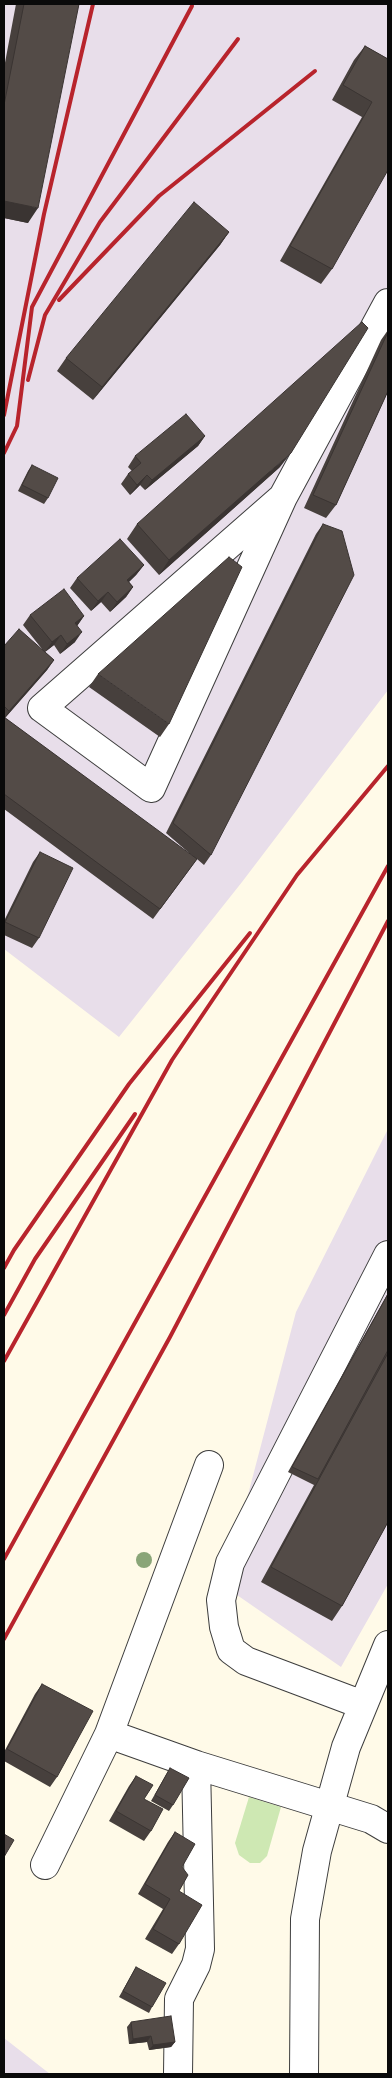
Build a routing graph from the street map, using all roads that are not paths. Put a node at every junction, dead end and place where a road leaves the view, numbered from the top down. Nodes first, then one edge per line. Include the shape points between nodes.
1 (388, 303) edge
2 (283, 497) junction
3 (388, 1255) edge
4 (209, 1464) dead end
5 (388, 1645) edge
6 (363, 1705) junction
7 (109, 1734) junction
8 (196, 1766) junction
9 (329, 1805) junction
10 (388, 1829) edge
11 (45, 1865) dead end
12 (178, 2074) edge
13 (304, 2074) edge

1 - 2 street
2 - 2 street via 151,788 42,708 268,510
3 - 6 street via 230,1563 221,1600 231,1650 246,1661
4 - 7 street
5 - 6 street
6 - 9 street via 346,1747
7 - 8 street
7 - 11 street
8 - 9 street
8 - 12 street via 200,1949 196,1965 179,1999
9 - 10 street via 371,1819
9 - 13 street via 305,1919

